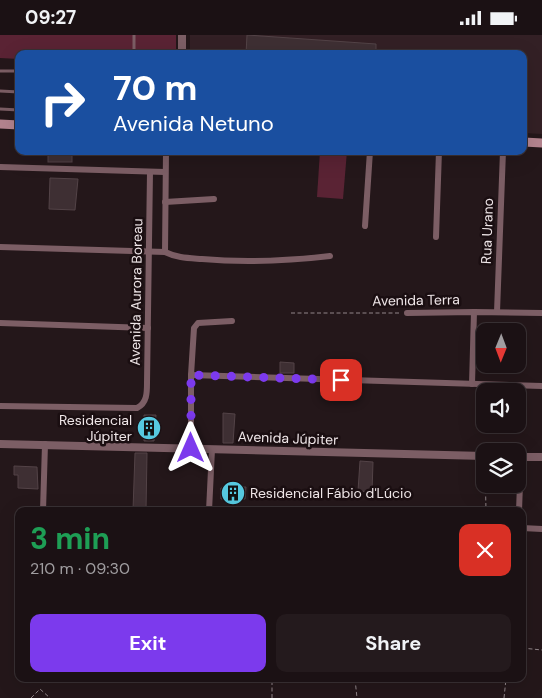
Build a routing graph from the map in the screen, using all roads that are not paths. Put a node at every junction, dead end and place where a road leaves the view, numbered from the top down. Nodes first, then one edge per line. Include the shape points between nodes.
1 (134, 35) edge
2 (182, 35) edge
3 (134, 50) edge
4 (182, 50) edge
5 (0, 71) edge
6 (15, 71) edge
7 (0, 91) edge
8 (15, 91) edge
9 (0, 109) edge
10 (15, 110) edge
11 (0, 124) edge
12 (15, 125) edge
13 (527, 142) edge
14 (542, 143) edge
15 (166, 155) edge
16 (370, 155) edge
17 (439, 155) edge
18 (503, 155) edge
19 (0, 167) edge
20 (150, 172) junction
21 (165, 172) junction
22 (214, 199) dead end
23 (165, 202) junction
24 (365, 226) dead end
25 (436, 237) dead end
26 (0, 247) edge
27 (149, 251) junction
28 (165, 252) junction
29 (330, 256) dead end
30 (474, 312) junction
31 (497, 312) junction
32 (407, 313) road end
33 (542, 313) edge
34 (232, 321) dead end
35 (0, 323) edge
36 (148, 328) junction
37 (191, 375) junction
38 (472, 384) junction
39 (542, 386) edge
40 (0, 406) edge
41 (0, 444) edge
42 (45, 444) junction
43 (191, 448) junction
44 (212, 449) junction
45 (476, 456) edge
46 (526, 457) edge
47 (542, 457) edge
48 (519, 493) edge
49 (43, 507) edge
50 (209, 507) edge
51 (519, 507) edge
52 (526, 528) edge
53 (542, 529) edge

1 - 3 lane
2 - 4 street
5 - 6 lane
7 - 8 lane
9 - 10 lane
11 - 12 main road
13 - 14 main road
15 - 21 street
16 - 24 street
17 - 25 street
18 - 31 street, Rua Urano
19 - 20 street
20 - 21 street
20 - 27 street, Avenida Aurora Boreau
21 - 23 street
22 - 23 street
23 - 28 street
26 - 27 street
27 - 28 street
27 - 36 street, Avenida Aurora Boreau
28 - 29 street via 174,256 224,261
30 - 31 street, Avenida Terra
30 - 32 street, Avenida Terra
30 - 38 street
31 - 33 street, Avenida Terra
34 - 37 street via 198,323 194,330
35 - 36 street
36 - 40 street, Avenida Aurora Boreau via 147,393 142,406
37 - 38 street
37 - 43 street
38 - 39 street
41 - 42 street, Avenida Júpiter
42 - 43 street, Avenida Júpiter
42 - 49 street
43 - 44 street, Avenida Júpiter
44 - 45 street, Avenida Júpiter
44 - 50 street
46 - 47 street
48 - 51 street
52 - 53 street

